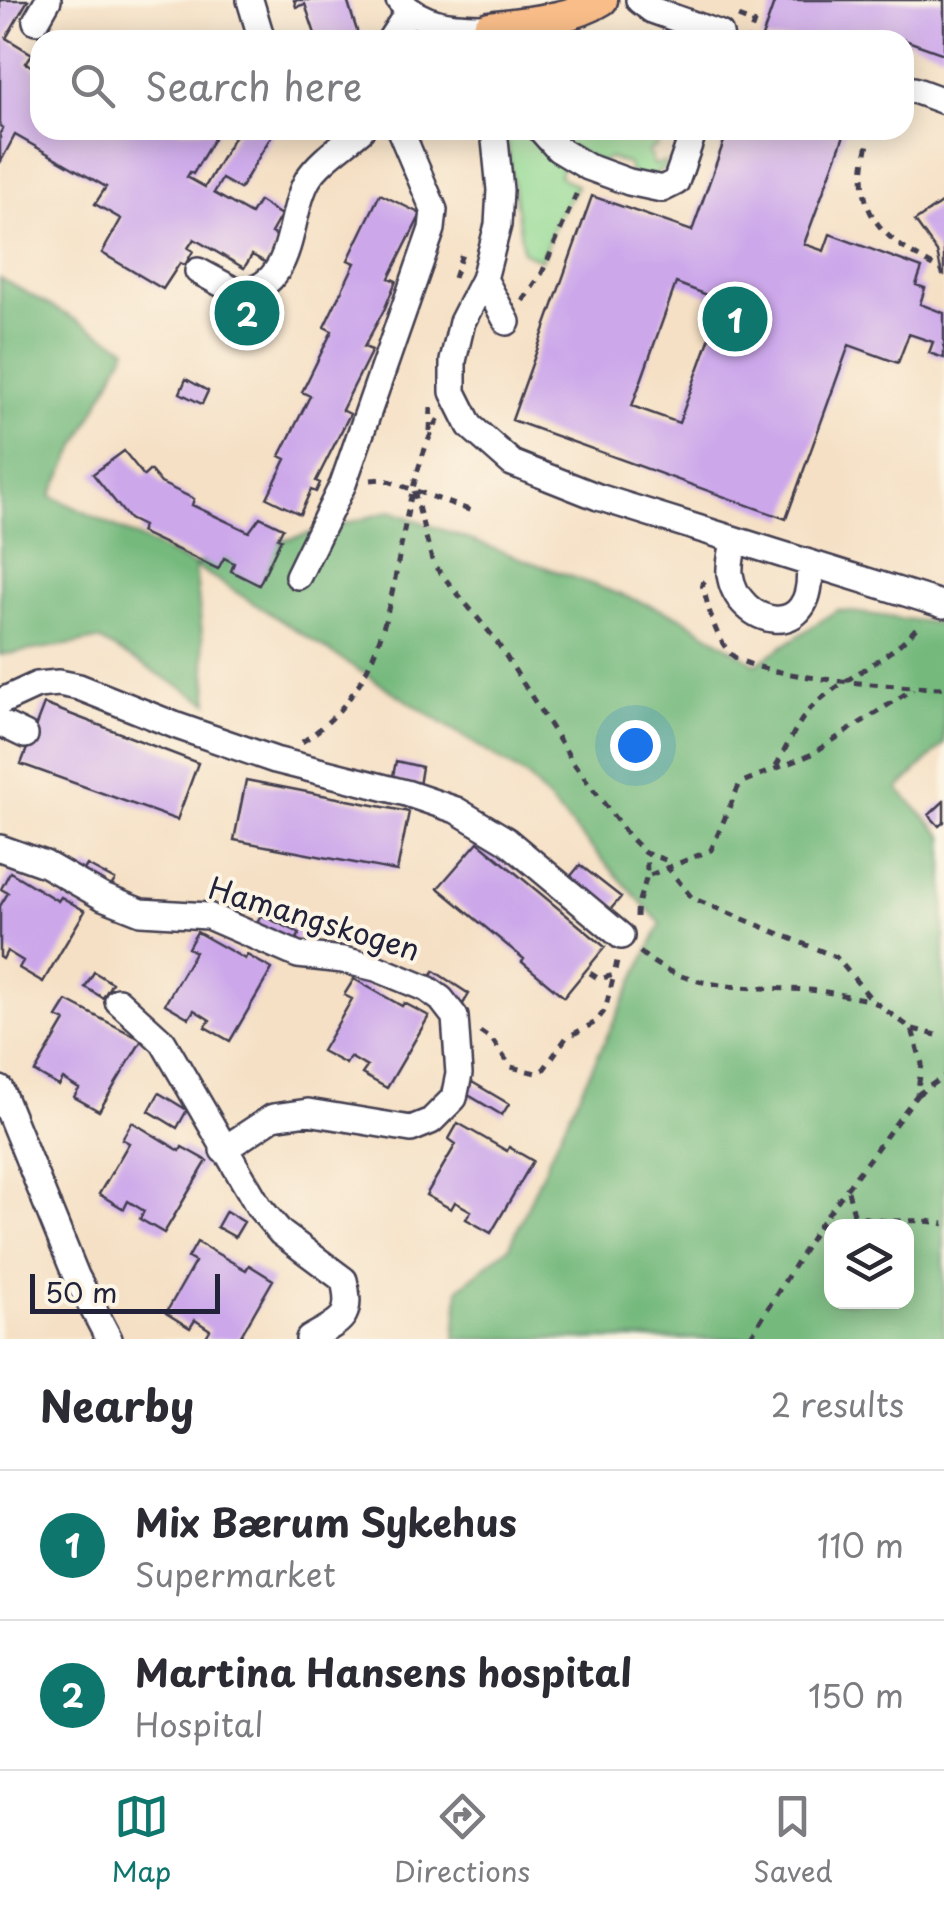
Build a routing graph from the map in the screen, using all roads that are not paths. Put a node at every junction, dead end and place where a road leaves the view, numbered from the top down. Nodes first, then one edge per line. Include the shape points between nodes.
1 (250, 0) edge
2 (602, 0) edge
3 (638, 0) edge
4 (404, 5) edge
5 (259, 30) edge
6 (394, 30) edge
7 (467, 30) edge
8 (504, 30) edge
9 (709, 30) edge
10 (914, 90) dead end
11 (944, 101) edge
12 (350, 140) edge
13 (404, 140) edge
14 (495, 140) edge
15 (550, 140) edge
16 (691, 140) edge
17 (198, 272) dead end
18 (484, 279) junction
19 (508, 322) road end
20 (734, 542) junction
21 (809, 564) junction
22 (298, 576) dead end
23 (939, 604) edge
24 (0, 702) edge
25 (0, 723) edge
26 (24, 736) dead end
27 (0, 848) edge
28 (633, 934) road end
29 (118, 1001) dead end
30 (0, 1089) edge
31 (223, 1150) junction
32 (109, 1339) edge
33 (309, 1339) edge

1 - 5 street
2 - 8 main road
3 - 9 street
4 - 6 street
4 - 7 street
10 - 11 street
12 - 17 street via 309,178 287,252 262,285 236,292
13 - 22 street via 434,210 432,229 343,484
14 - 18 street via 498,225
15 - 16 street via 588,167 662,189 676,182
18 - 19 street
18 - 20 street via 462,322 453,361 453,392 470,426 512,464
20 - 21 street
20 - 21 street via 730,573 737,596 763,617 798,614 808,601
21 - 23 street
24 - 28 street via 36,686 78,686 275,760 456,810
25 - 26 street
27 - 31 street, Hamangskogen via 141,912 208,916 298,955 376,968 441,999 456,1021 454,1098 431,1121 411,1130 308,1112 273,1117
29 - 31 street via 164,1042
30 - 32 street via 76,1276
31 - 33 street via 281,1234 344,1280 349,1305 342,1320

